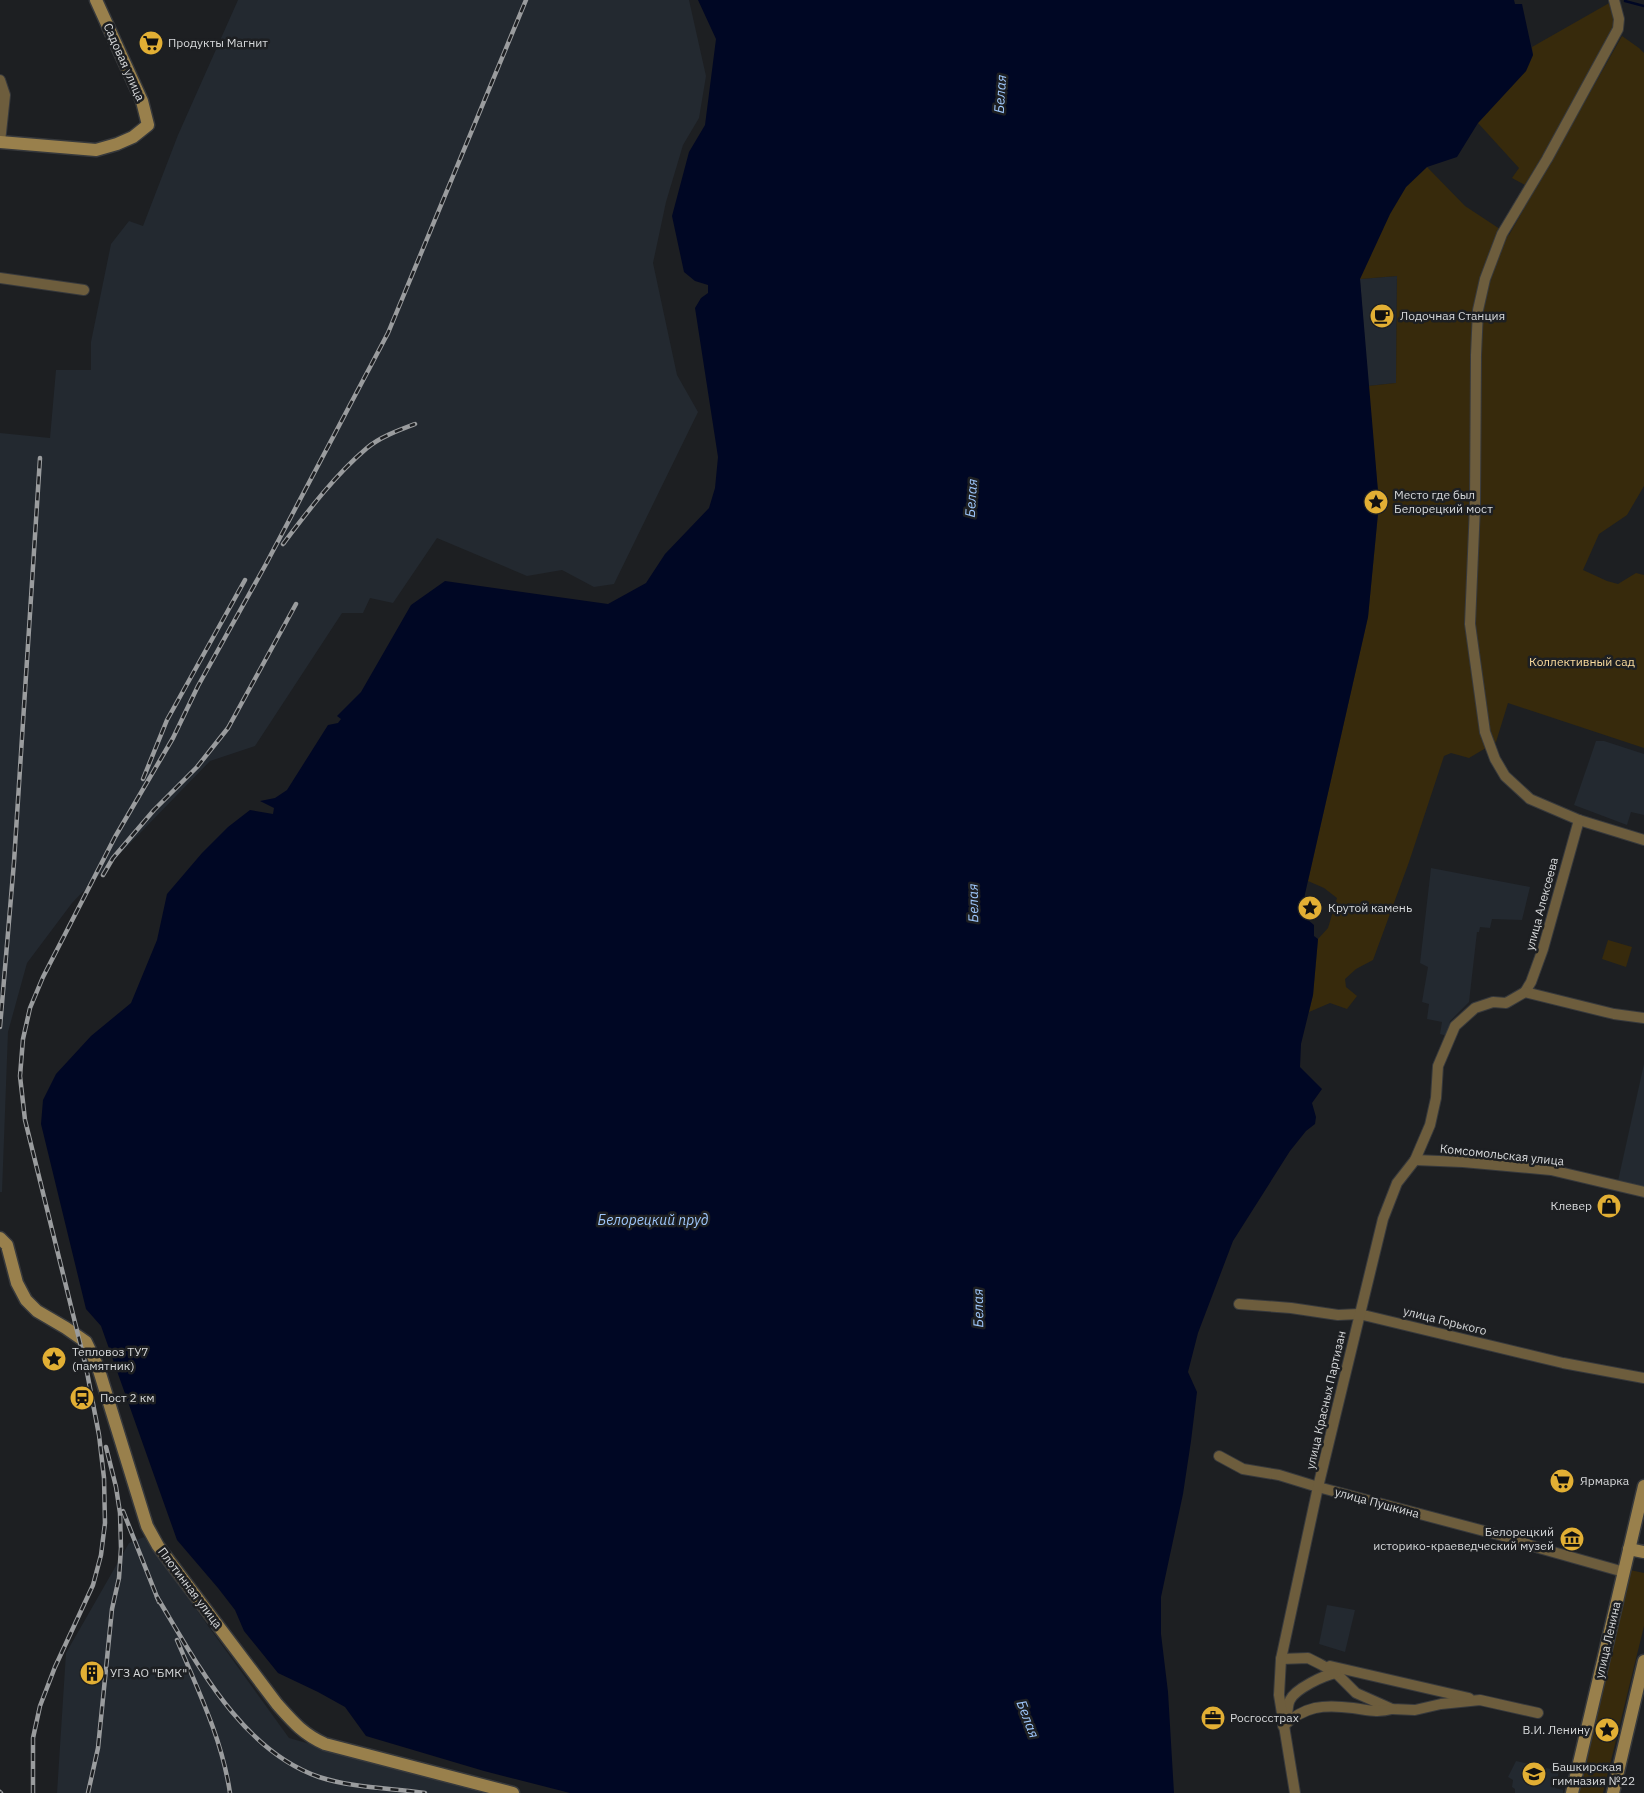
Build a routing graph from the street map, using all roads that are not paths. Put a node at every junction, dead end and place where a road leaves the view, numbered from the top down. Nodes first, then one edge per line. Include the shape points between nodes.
1 (96, 0) edge
2 (1614, 0) edge
3 (0, 80) edge
4 (0, 142) edge
5 (0, 278) edge
6 (84, 290) dead end
7 (1578, 820) junction
8 (1644, 840) edge
9 (1525, 992) junction
10 (1644, 1018) edge
11 (1415, 1160) junction
12 (1644, 1192) edge
13 (3, 1242) edge
14 (1239, 1304) dead end
15 (1359, 1314) junction
16 (1644, 1378) edge
17 (1219, 1456) dead end
18 (1644, 1486) edge
19 (1318, 1488) junction
20 (1629, 1549) junction
21 (1644, 1552) edge
22 (1624, 1572) junction
23 (1281, 1659) junction
24 (1644, 1661) edge
25 (1320, 1664) junction
26 (1336, 1673) junction
27 (1480, 1700) junction
28 (1392, 1709) junction
29 (1538, 1713) dead end
30 (1283, 1726) junction
31 (513, 1793) edge
32 (1295, 1793) edge
33 (1572, 1793) edge
34 (1613, 1793) edge

1 - 4 street, Садовая улица via 142,101 148,125 133,137 96,150
2 - 7 street via 1618,29 1502,234 1478,310 1470,624 1485,732 1505,776 1530,800
3 - 4 street via 5,95
5 - 6 street
7 - 8 street
7 - 9 street, улица Алексеева via 1543,949
9 - 10 street
9 - 11 street, улица Красных Партизан via 1506,1003 1493,1002 1475,1008 1455,1026 1438,1066 1430,1125
11 - 12 street, Комсомольская улица via 1551,1170
11 - 15 street, улица Красных Партизан via 1397,1183 1383,1219
13 - 31 street, Плотинная улица via 26,1300 37,1311 86,1342 98,1367 147,1526 158,1546 297,1727 325,1744
14 - 15 street, улица Горького via 1338,1315
15 - 16 street, улица Горького via 1563,1363
15 - 19 street, улица Красных Партизан
17 - 19 street, улица Пушкина via 1243,1468 1279,1475
18 - 20 street, улица Ленина
19 - 22 street, улица Пушкина via 1503,1536
19 - 23 street, улица Красных Партизан
20 - 21 street
20 - 22 street, улица Ленина
22 - 33 street, улица Ленина
23 - 25 street via 1308,1658
23 - 30 street, улица Красных Партизан via 1279,1695
24 - 34 street
25 - 26 street
25 - 27 street
26 - 28 street via 1356,1693
26 - 30 street via 1326,1674 1295,1694 1289,1702
27 - 28 street via 1415,1710
27 - 29 street
28 - 30 street via 1379,1712 1311,1707
30 - 32 street, улица Красных Партизан

